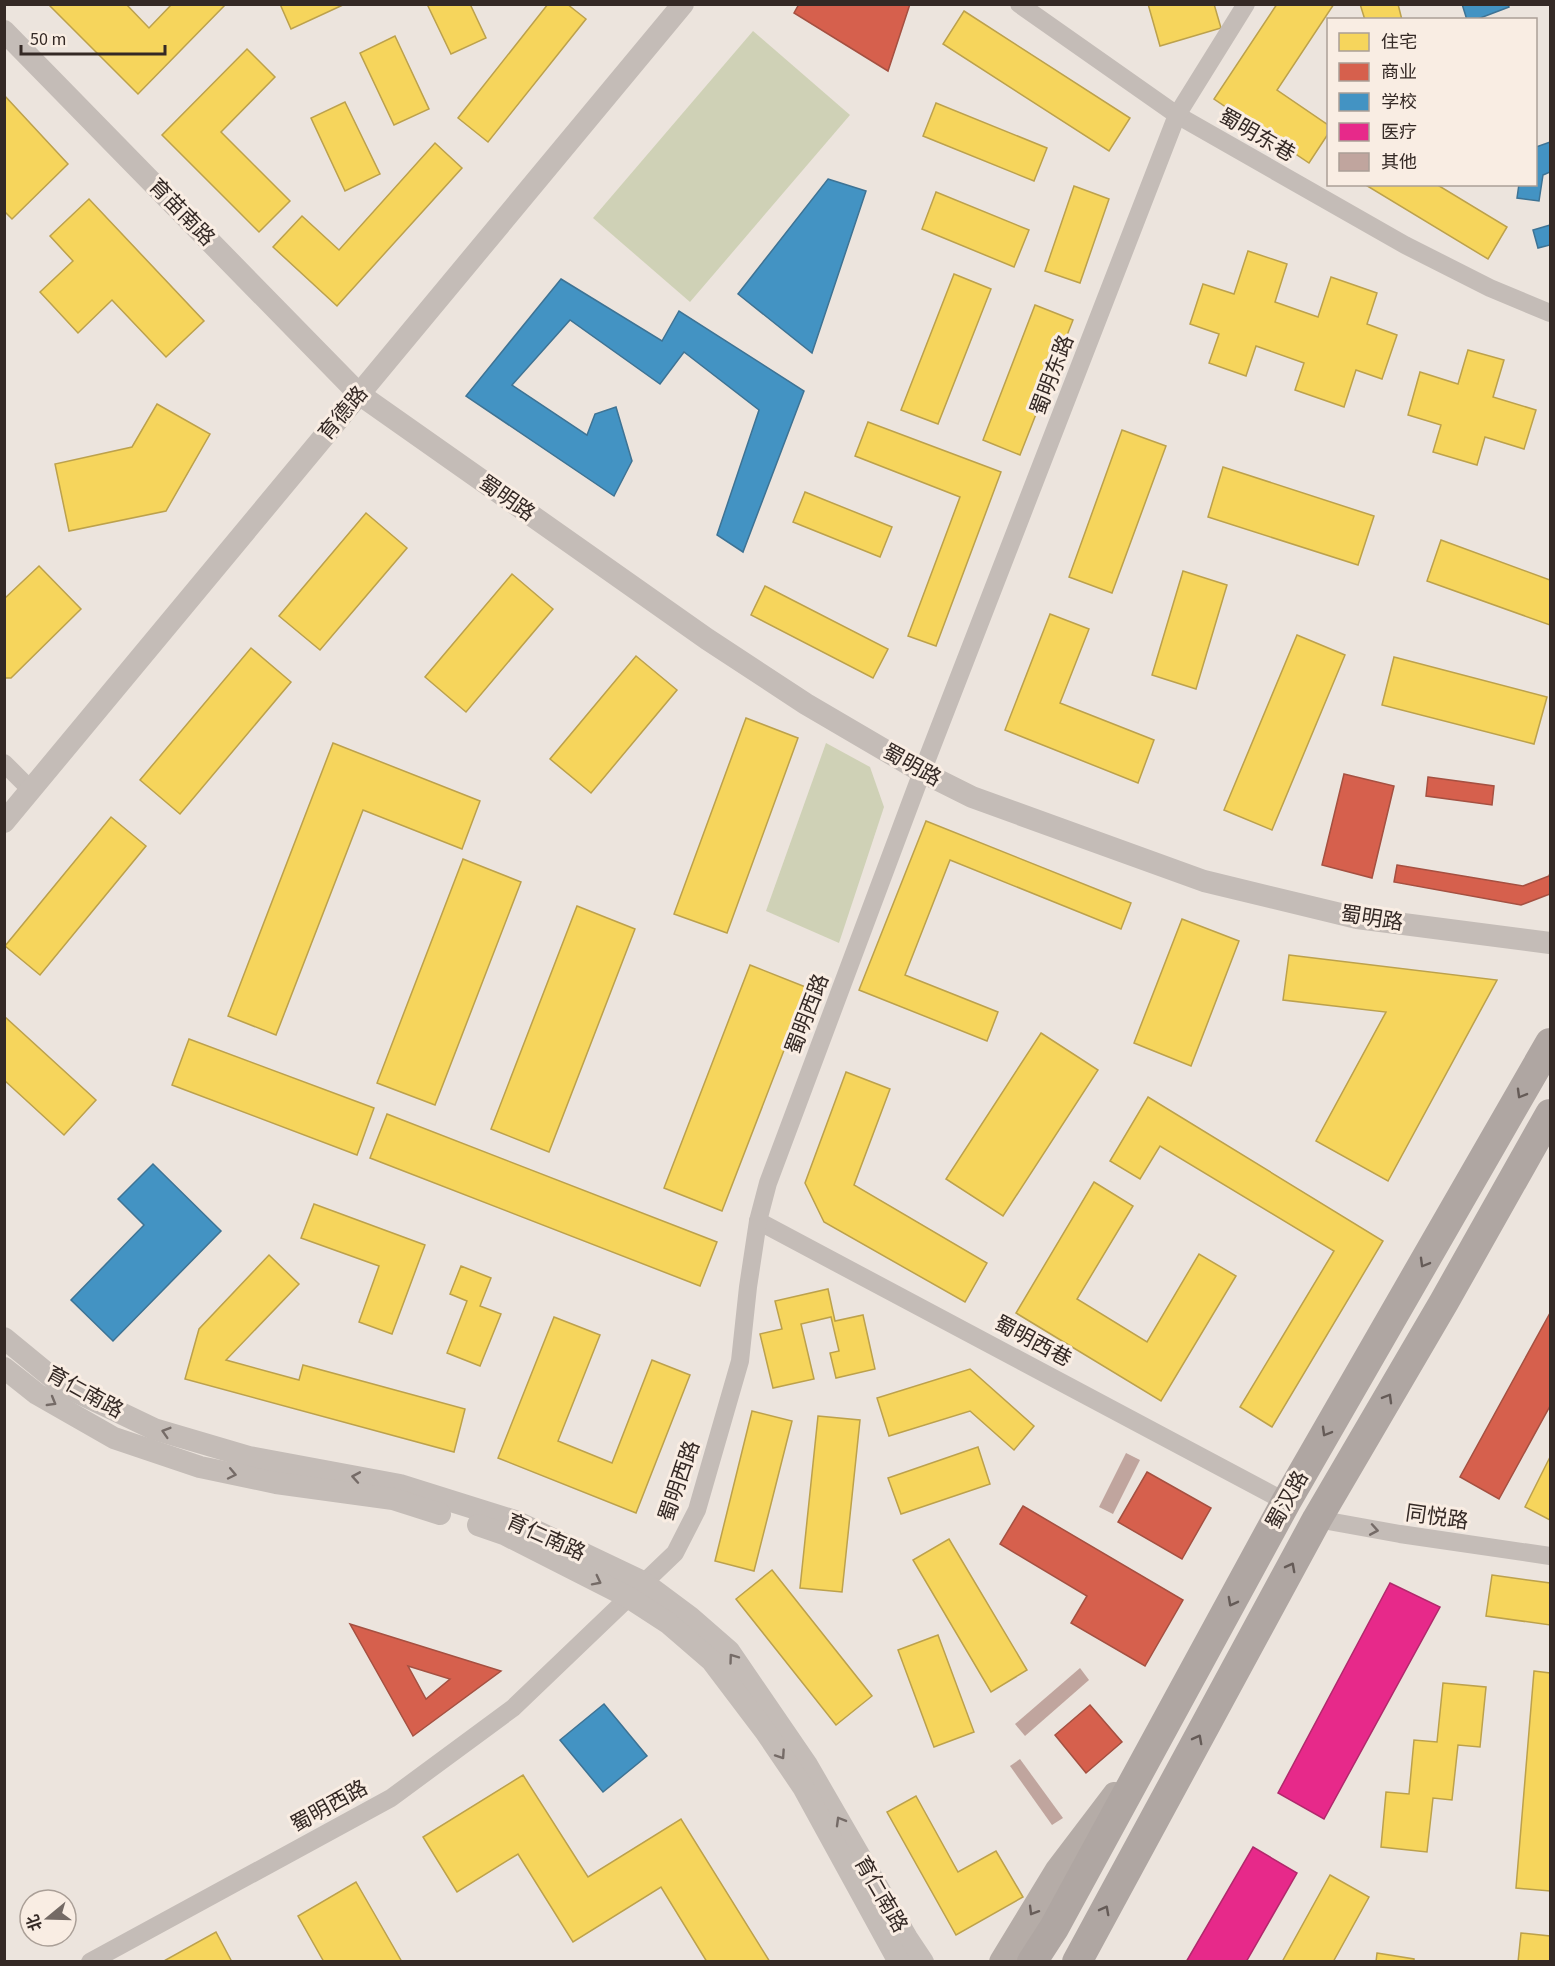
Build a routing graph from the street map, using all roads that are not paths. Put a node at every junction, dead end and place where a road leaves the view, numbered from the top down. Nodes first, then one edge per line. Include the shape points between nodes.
1 (682, 4) edge
2 (1019, 4) edge
3 (1246, 4) edge
4 (4, 31) edge
5 (1177, 115) junction
6 (1551, 313) edge
7 (359, 394) junction
8 (4, 763) edge
9 (922, 772) junction
10 (31, 790) junction
11 (4, 822) edge
12 (1551, 943) edge
13 (1551, 1043) edge
14 (1551, 1114) edge
15 (758, 1221) junction
16 (4, 1338) edge
17 (4, 1368) edge
18 (1286, 1502) junction
19 (1317, 1520) junction
20 (1551, 1556) edge
21 (636, 1590) junction
22 (1008, 1960) edge
23 (90, 1962) edge
24 (899, 1962) edge
25 (923, 1962) edge
26 (1077, 1962) edge

1 - 7 street, 育德路
2 - 5 street, 蜀明东巷
3 - 5 street, 蜀明东路
4 - 7 street, 育苗南路
5 - 6 street, 蜀明东巷 via 1405,245 1490,288
5 - 9 street, 蜀明东路
7 - 9 street, 蜀明路 via 707,639 806,704
7 - 10 street, 育德路
8 - 10 street
9 - 12 street, 蜀明路 via 972,797 1204,881 1358,918
9 - 15 street, 蜀明西路 via 768,1183
10 - 11 street, 育德路
13 -> 18 highway, 蜀汉路
19 -> 14 highway, 蜀汉路
15 - 18 street, 蜀明西巷
15 - 21 street, 蜀明西路 via 740,1361 697,1510 675,1553
21 -> 16 street, 育仁南路 via 515,1521 400,1485 249,1457 154,1429 60,1384
17 -> 21 street via 37,1394 114,1438 200,1467 276,1483 393,1499 504,1534
18 -> 22 highway, 蜀汉路 via 1054,1928
19 -> 20 street, 同悦路
26 -> 19 highway, 蜀汉路
21 - 23 street, 蜀明西路 via 513,1708 391,1798
21 -> 24 street via 712,1661 765,1731 803,1787
25 -> 21 street, 育仁南路 via 807,1765 729,1650 690,1617

